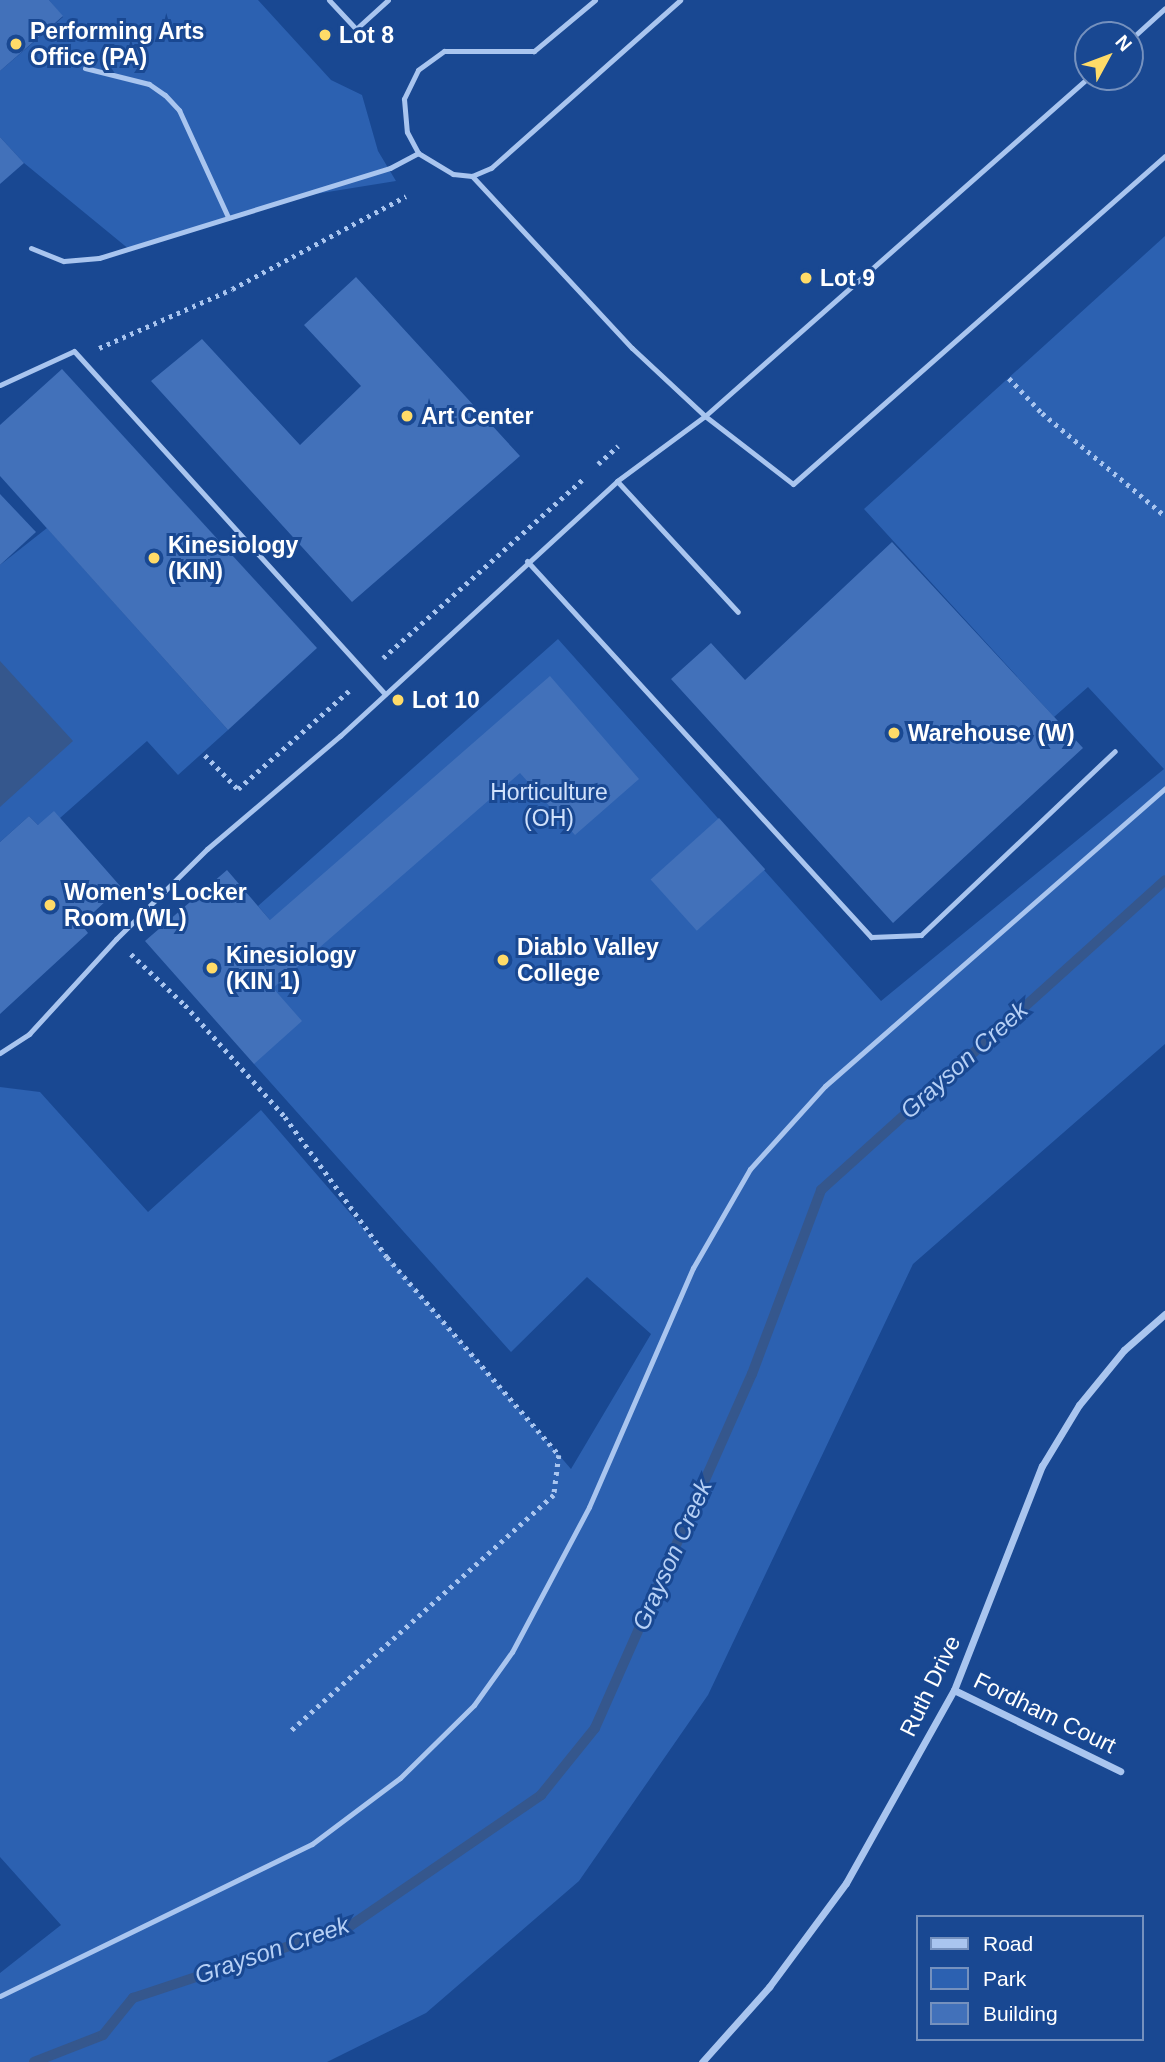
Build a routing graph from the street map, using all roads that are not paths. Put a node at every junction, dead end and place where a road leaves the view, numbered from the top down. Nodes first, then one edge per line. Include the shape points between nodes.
1 (329, 0) edge
2 (387, 0) edge
3 (595, 0) edge
4 (680, 0) edge
5 (1165, 8) edge
6 (1144, 27) edge
7 (85, 68) dead end
8 (1074, 89) edge
9 (418, 153) junction
10 (1165, 156) edge
11 (472, 176) junction
12 (228, 217) junction
13 (31, 248) dead end
14 (0, 385) edge
15 (705, 416) junction
16 (617, 481) junction
17 (527, 561) junction
18 (738, 612) dead end
19 (386, 694) junction
20 (1115, 751) dead end
21 (1165, 789) edge
22 (0, 1053) edge
23 (1165, 1314) edge
24 (954, 1690) junction
25 (1120, 1771) dead end
26 (0, 1996) edge
27 (702, 2062) edge

1 - 2 lane via 356,29
3 - 9 lane via 534,51 444,51 418,70 404,99 407,132
4 - 11 lane via 507,155
5 - 6 lane
7 - 12 lane via 136,80 165,95 179,110
8 - 15 lane
9 - 11 lane via 436,167
9 - 12 lane via 390,168
10 - 15 lane via 793,484
11 - 15 lane via 632,348
12 - 13 lane via 99,258 64,261
14 - 19 lane via 74,351
15 - 16 lane
16 - 17 lane
16 - 18 lane
17 - 19 lane
17 - 20 lane via 871,937 921,935
19 - 22 lane via 207,849 29,1034
21 - 26 lane via 825,1086 750,1169 694,1268 589,1507 512,1652 474,1705 400,1778 312,1844
23 - 24 street, Ruth Drive via 1101,1377 1042,1466
24 - 25 street, Fordham Court
24 - 27 street, Ruth Drive via 846,1883 769,1987

